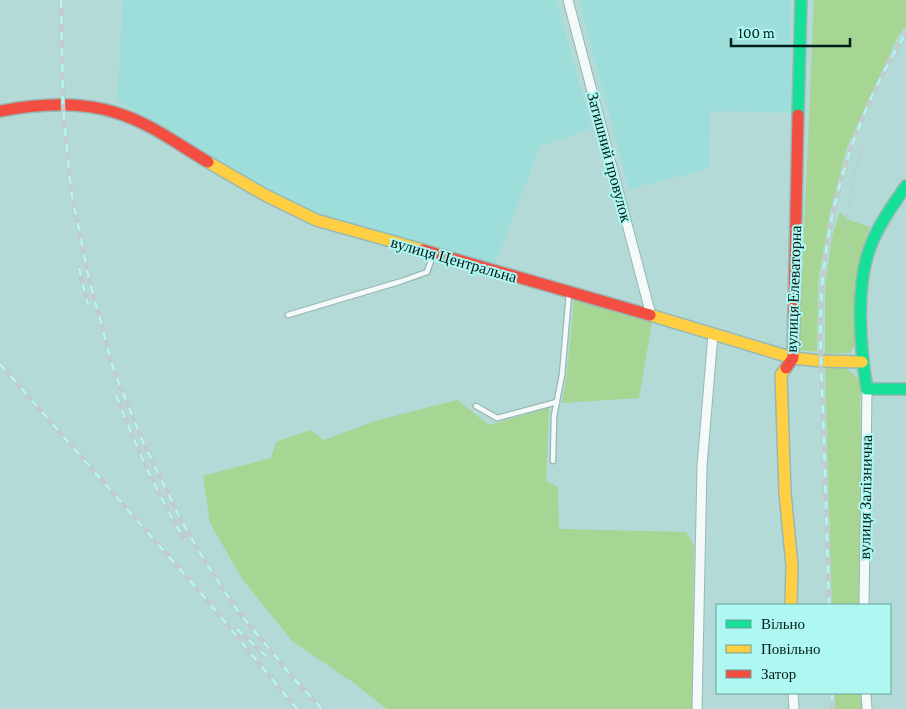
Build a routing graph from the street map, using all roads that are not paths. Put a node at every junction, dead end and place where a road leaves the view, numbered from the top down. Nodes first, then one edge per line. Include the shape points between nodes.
1 (568, 0) edge
2 (801, 0) edge
3 (0, 111) edge
4 (906, 186) edge
5 (434, 253) junction
6 (569, 292) junction
7 (288, 315) dead end
8 (651, 315) junction
9 (713, 334) junction
10 (792, 358) junction
11 (862, 362) junction
12 (867, 389) junction
13 (906, 389) edge
14 (557, 402) junction
15 (476, 406) dead end
16 (553, 461) dead end
17 (790, 604) edge
18 (864, 604) edge
19 (793, 694) edge
20 (866, 694) edge
21 (697, 709) edge
22 (794, 709) edge
23 (867, 709) edge

1 - 8 street, Затишний провулок
2 - 10 main road, вулиця Елеваторна
3 - 5 main road, вулиця Центральна via 63,106 122,114 288,208 316,220
4 - 11 main road via 877,233 864,267
5 - 6 main road, вулиця Центральна
5 - 7 lane via 427,272
6 - 8 main road, вулиця Центральна
6 - 14 lane
8 - 9 main road, вулиця Центральна
9 - 10 main road, вулиця Центральна
9 - 21 street via 702,466
10 - 11 main road, вулиця Центральна
10 - 17 main road, вулиця Елеваторна via 780,375 792,566
11 - 12 main road
12 - 13 main road
12 - 18 street, вулиця Залізнична
14 - 15 lane via 497,418
14 - 16 lane
19 - 22 street
20 - 23 street

